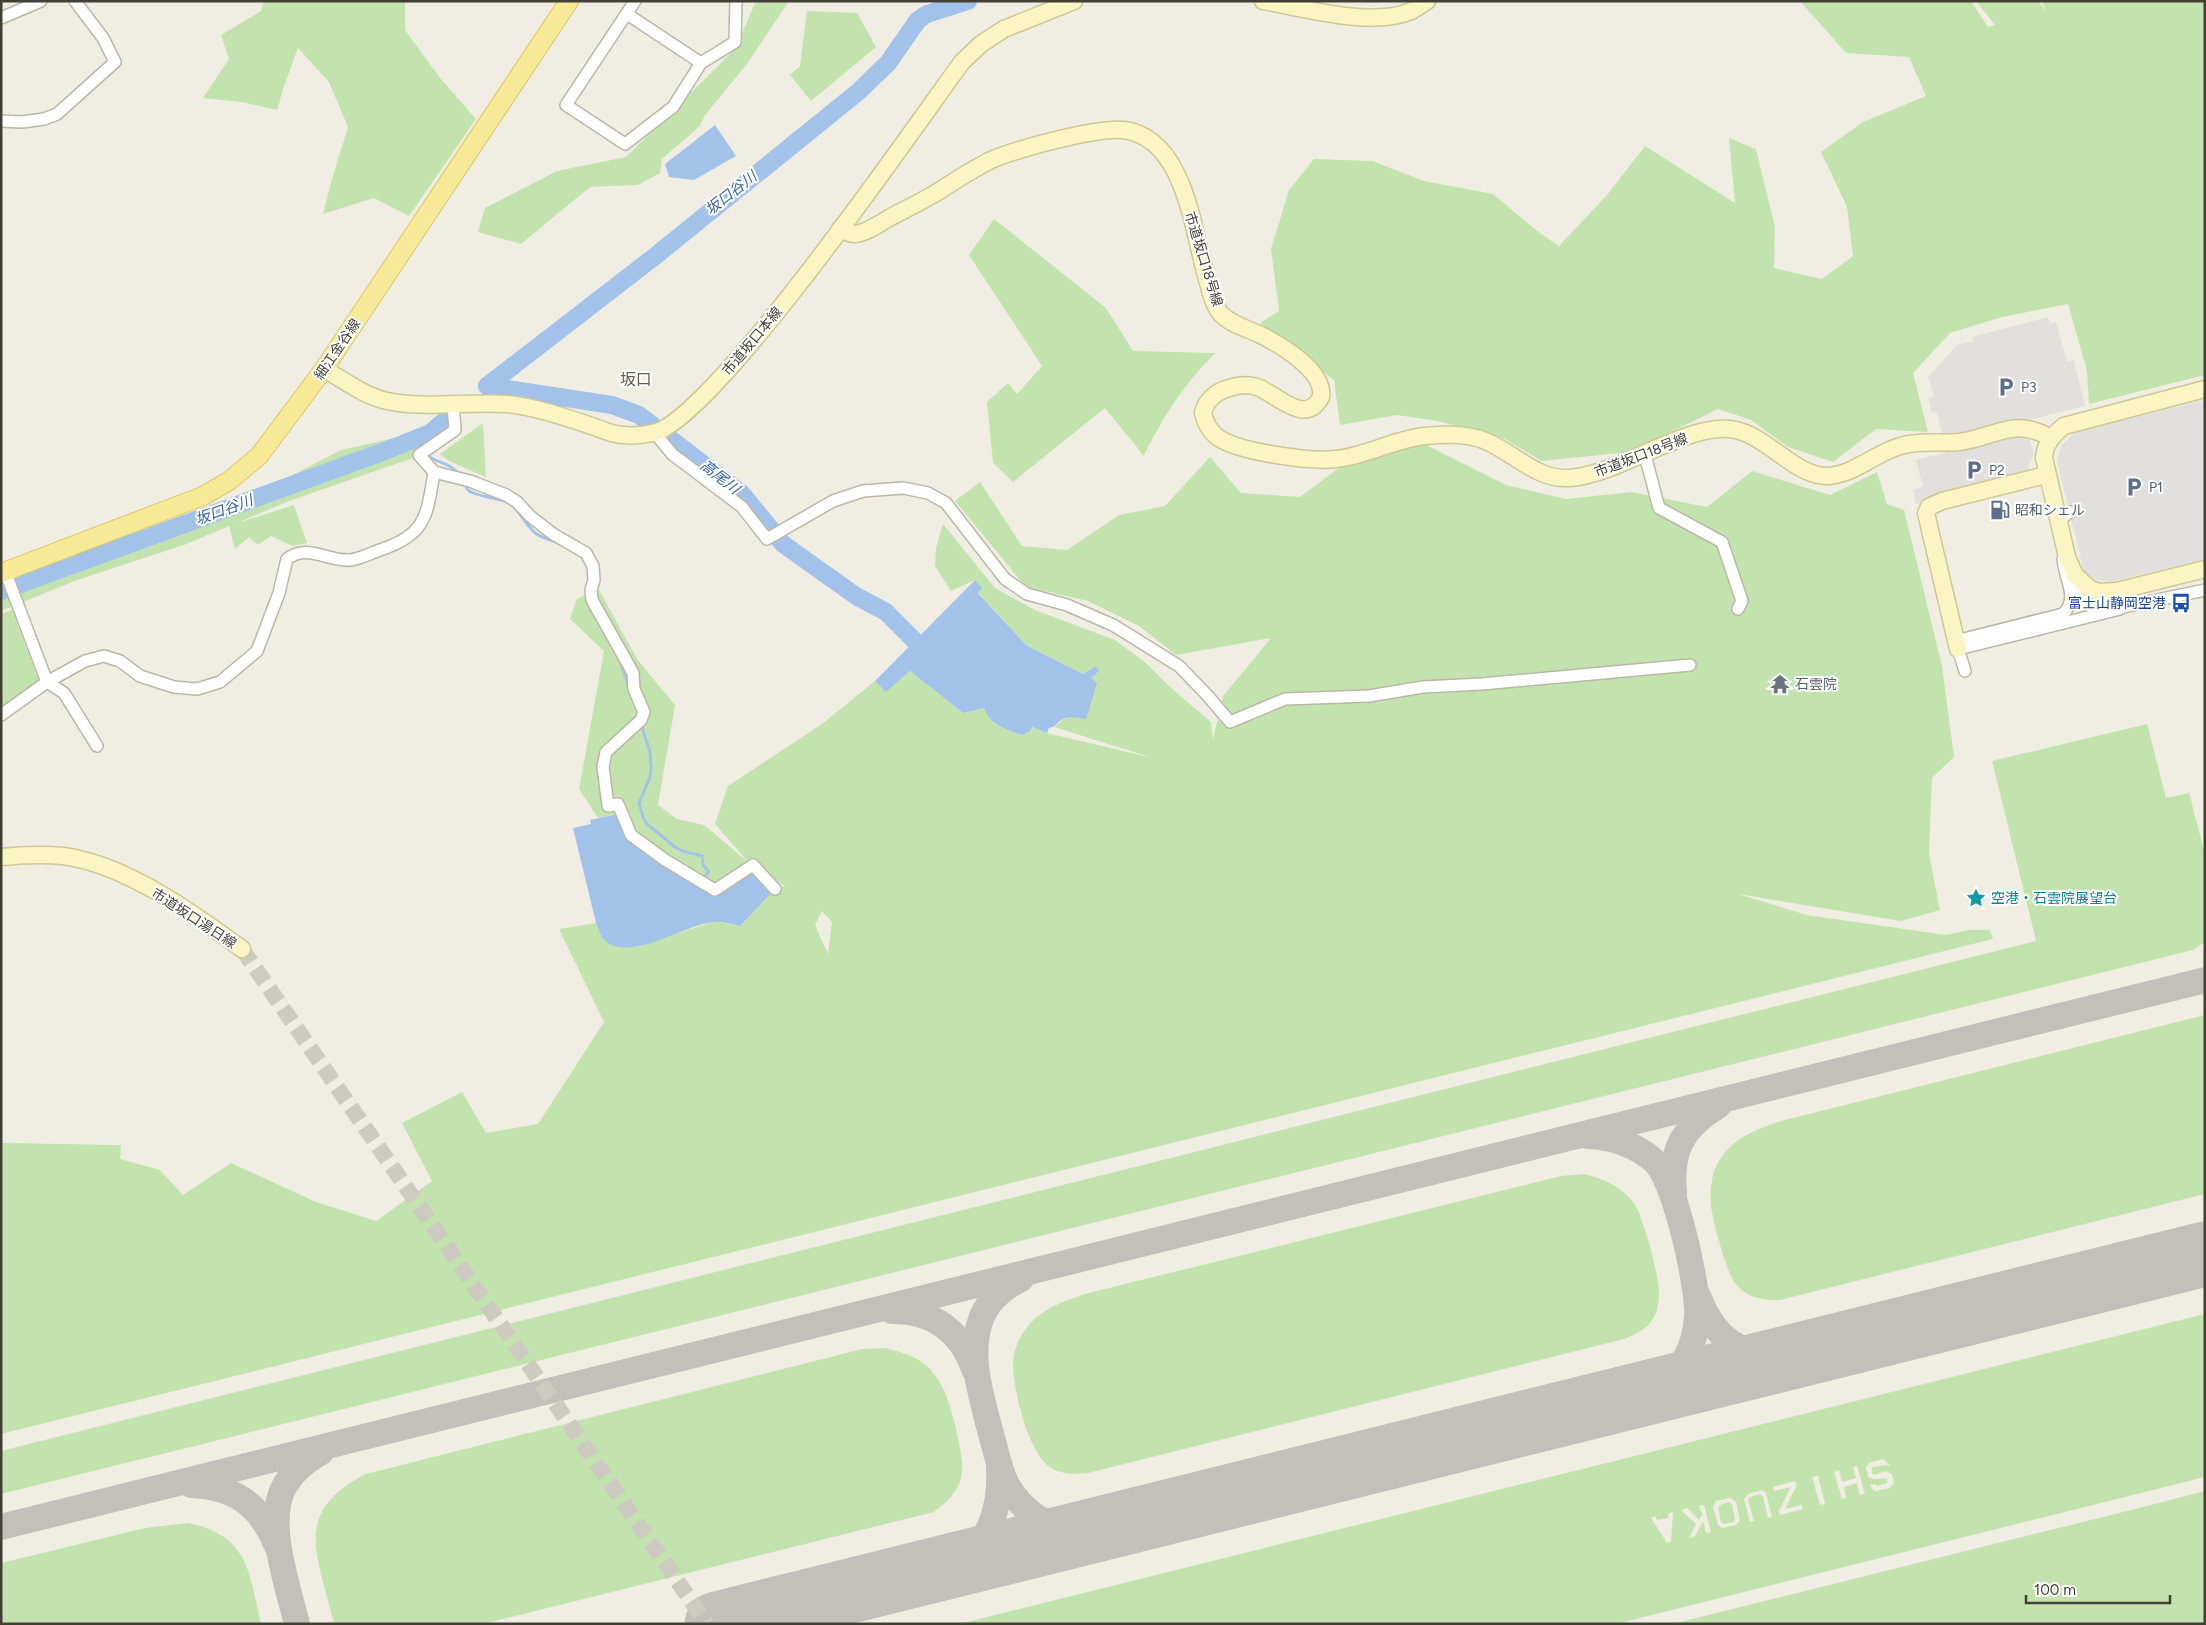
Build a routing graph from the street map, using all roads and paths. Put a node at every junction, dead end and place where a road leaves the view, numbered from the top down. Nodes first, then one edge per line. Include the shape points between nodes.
1 (41, 1) edge
2 (75, 1) edge
3 (569, 1) edge
4 (635, 1) edge
5 (736, 1) edge
6 (1074, 1) edge
7 (1263, 1) edge
8 (1427, 1) edge
9 (1315, 5) edge
10 (627, 14) junction
11 (1, 18) edge
12 (702, 63) junction
13 (1, 121) edge
14 (840, 229) junction
15 (324, 369) junction
16 (2205, 389) edge
17 (453, 404) junction
18 (656, 433) junction
19 (2051, 438) junction
20 (1645, 455) junction
21 (434, 472) junction
22 (2046, 475) junction
23 (2070, 512) dead end
24 (2061, 536) junction
25 (2205, 569) edge
26 (4, 575) edge
27 (2068, 582) junction
28 (2205, 590) edge
29 (1738, 609) dead end
30 (2120, 609) junction
31 (1957, 645) junction
32 (1690, 665) dead end
33 (1964, 671) dead end
34 (47, 682) junction
35 (1, 715) edge
36 (97, 746) dead end
37 (1, 857) edge
38 (775, 888) dead end
39 (242, 949) tunnel mouth

1 - 11 street
2 - 13 street via 104,38 115,62 57,114 22,122
3 - 15 main road, 細江金谷線
4 - 10 street
5 - 12 street via 735,42
6 - 14 street, 市道坂口本線 via 1004,29 962,62
7 - 9 street
8 - 9 street via 1410,12 1382,17 1352,17
10 - 12 street
10 - 12 street via 566,105 625,144 673,107
14 - 18 street, 市道坂口本線 via 775,315 707,393 684,416
14 - 20 street, 市道坂口18号線 via 854,234 867,230 980,166 1004,156 1096,132 1123,130 1134,133 1154,142 1174,167 1208,285 1220,313 1280,346 1308,367 1320,384 1321,397 1306,410 1298,410 1257,387 1229,387 1204,406 1203,413 1209,427 1218,437 1248,449 1323,460 1351,456 1409,438 1469,436 1493,444 1549,476 1567,478 1593,474
15 - 17 street, 市道坂口本線 via 364,393 386,401
15 - 26 main road, 細江金谷線 via 259,456 229,481 202,496
16 - 19 street via 2075,422 2064,426
17 - 18 street, 市道坂口本線 via 508,404 541,410 622,435
17 - 21 street via 455,430 419,455
18 - 32 street via 672,454 742,507 767,539 833,501 863,491 903,488 928,493 946,503 1005,579 1027,594 1067,605 1113,625 1172,662 1230,722 1285,699 1369,696 1423,687
19 - 20 street, 市道坂口18号線 via 2022,427 1961,442 1905,445 1886,451 1855,469 1825,476 1812,474 1761,440 1735,430 1706,430
19 - 22 street via 2044,451
20 - 29 street via 1658,508 1722,542 1742,601
21 - 34 street via 426,517 419,528 400,543 350,560 304,551 287,559 279,593 257,652 220,682 197,689 174,687 140,676 120,661 104,656 85,661
21 - 38 street via 506,495 518,502 553,534 586,554 593,566 592,600 633,673 634,689 644,712 641,720 606,752 603,767 608,806 618,804 631,835 715,890 753,866
22 - 24 street
22 - 31 street via 1942,501 1926,512
23 - 24 street via 2061,521
24 - 25 street via 2075,575 2098,592 2118,591
24 - 27 street
26 - 34 street
27 - 30 street via 2078,597 2092,607
27 - 31 street via 2072,599 2063,614
28 - 30 street
30 - 31 street
31 - 33 street
34 - 35 street
34 - 36 street via 64,692
37 - 39 street, 市道坂口湯日線 via 64,856 104,867 172,900

